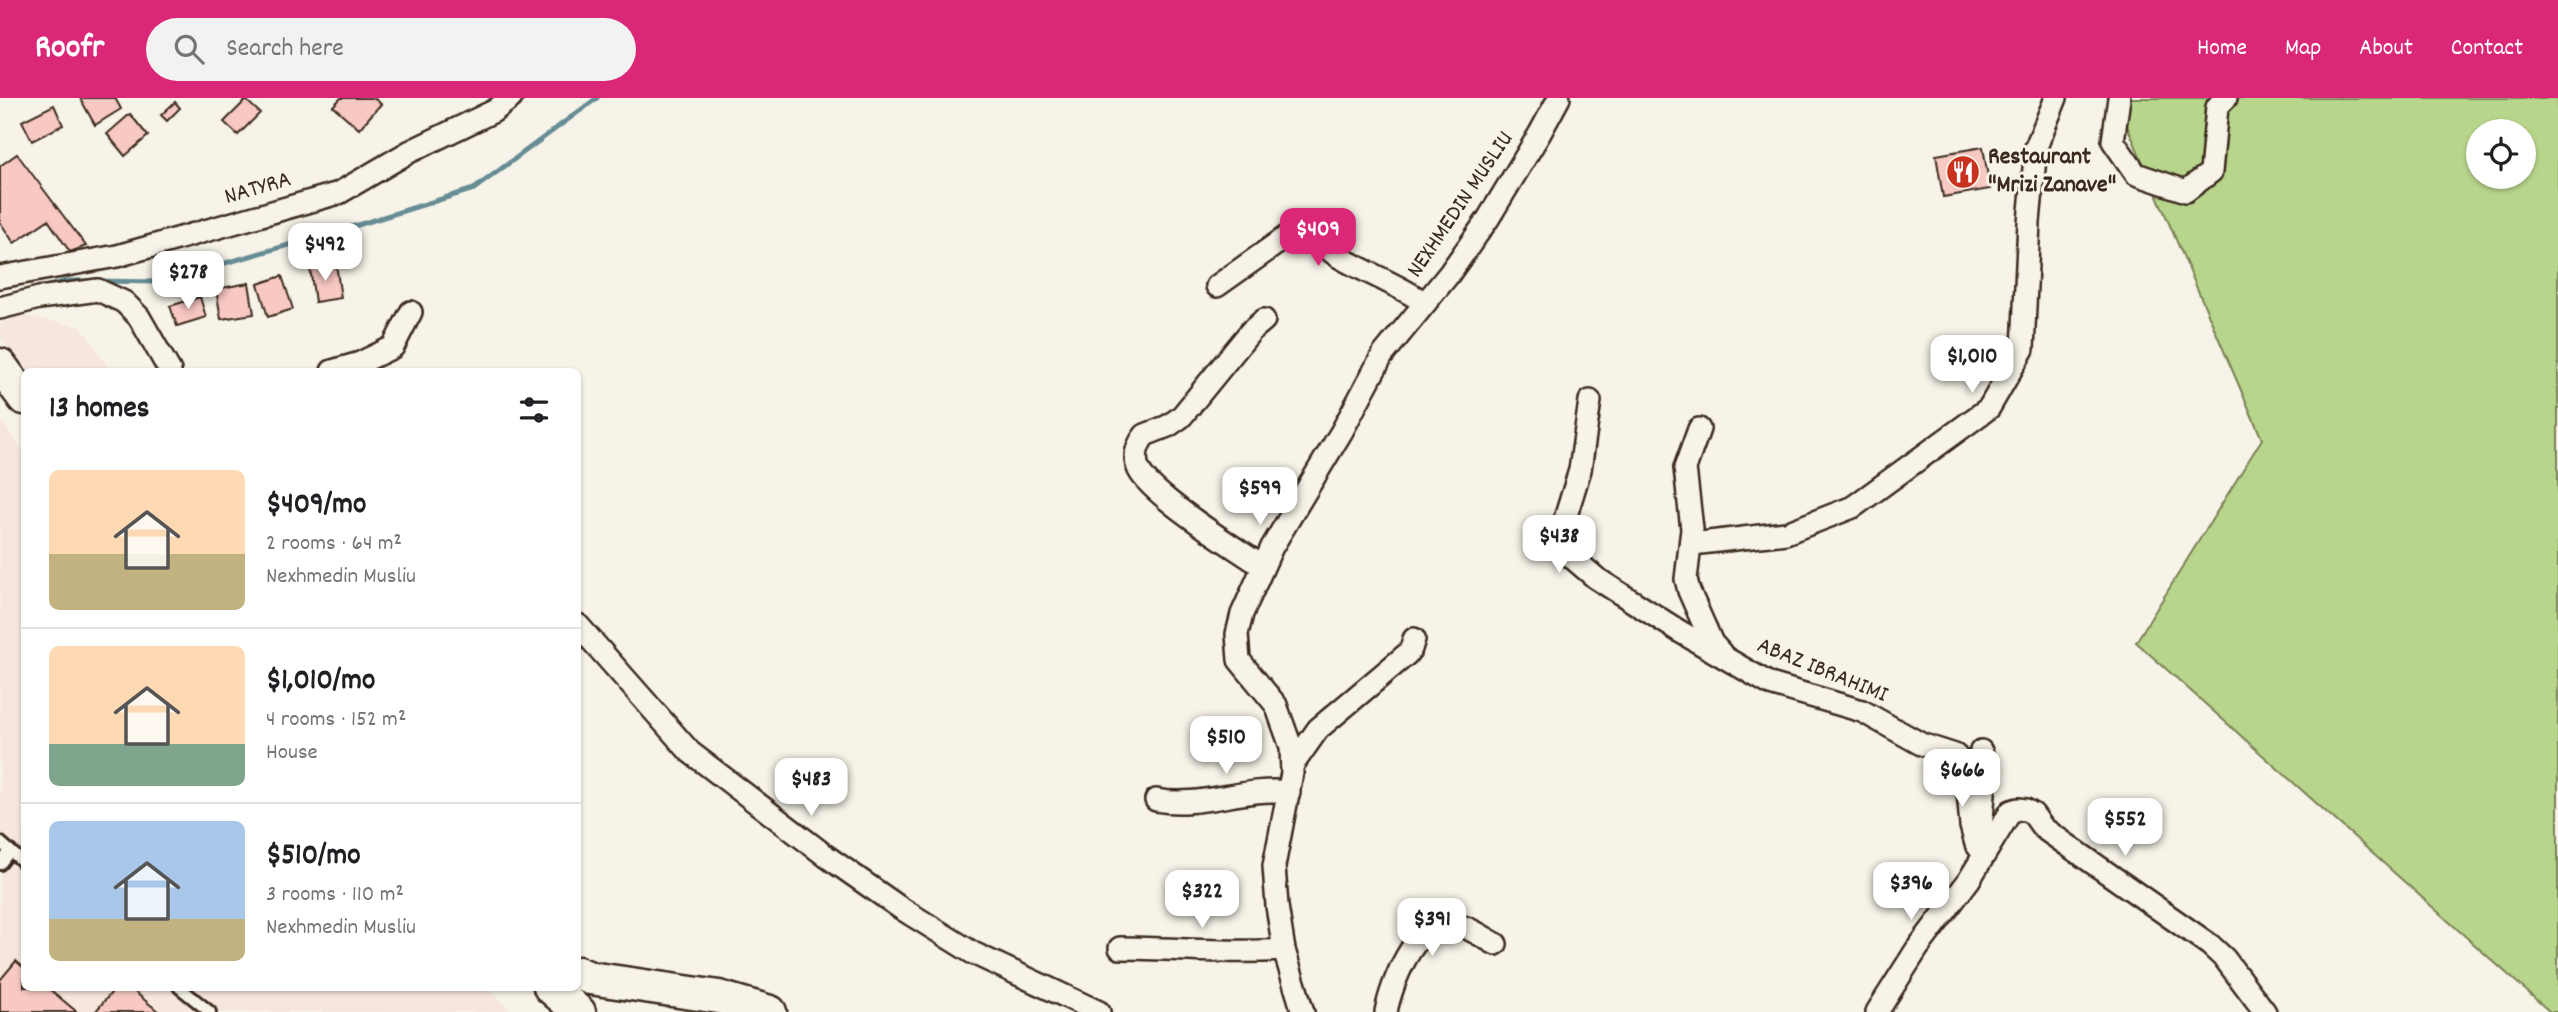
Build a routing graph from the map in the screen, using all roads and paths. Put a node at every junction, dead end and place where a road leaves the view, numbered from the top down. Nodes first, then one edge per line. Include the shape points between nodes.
1 (511, 98) edge
2 (1559, 98) edge
3 (2056, 98) edge
4 (2119, 98) edge
5 (2225, 98) edge
6 (0, 277) edge
7 (1217, 286) dead end
8 (1425, 303) junction
9 (0, 308) edge
10 (411, 312) dead end
11 (1264, 320) dead end
12 (0, 365) edge
13 (168, 368) edge
14 (342, 368) edge
15 (21, 394) edge
16 (1590, 401) dead end
17 (1699, 429) dead end
18 (1692, 544) junction
19 (1262, 566) junction
20 (581, 628) edge
21 (1414, 639) dead end
22 (1724, 658) junction
23 (1981, 751) dead end
24 (1292, 766) junction
25 (1289, 792) junction
26 (1156, 800) dead end
27 (0, 842) edge
28 (10, 851) junction
29 (1984, 855) junction
30 (21, 860) edge
31 (0, 864) edge
32 (1496, 944) dead end
33 (1120, 948) dead end
34 (1284, 950) junction
35 (581, 985) edge
36 (183, 991) edge
37 (209, 1012) edge
38 (770, 1012) edge
39 (1099, 1012) edge
40 (1303, 1012) edge
41 (1386, 1012) edge
42 (1877, 1012) edge
43 (2265, 1012) edge

1 - 6 street, NATYRA via 339,193 117,256
2 - 8 street, NEXHMEDIN MUSLIU via 1488,219
3 - 18 street via 2036,147 2024,349 1989,408 1853,507 1786,533
4 - 5 street via 2113,141 2136,174 2186,191 2211,172 2217,107
7 - 8 street, NEXHMEDIN MUSLIU via 1299,231
8 - 19 street, NEXHMEDIN MUSLIU via 1382,356
9 - 13 street via 98,290 124,302 139,317
10 - 14 street via 393,347
11 - 19 street via 1181,417 1145,435 1136,452 1140,472 1150,483
12 - 15 main road
16 - 22 street, ABAZ IBRAHIMI via 1580,470 1562,535 1569,555 1596,578
17 - 18 street, ABAZ IBRAHIMI via 1685,468
18 - 22 street, ABAZ IBRAHIMI via 1686,579 1689,592 1712,643
19 - 24 street, NEXHMEDIN MUSLIU via 1242,614 1237,635 1239,660 1276,705 1291,747
20 - 39 street via 690,752 826,856 972,953
21 - 24 street, NEXHMEDIN MUSLIU via 1407,654 1318,729
22 - 29 street, ABAZ IBRAHIMI via 1770,684 1862,711 1921,744 1955,755 1966,767 1971,826
23 - 29 street via 1986,769 1981,827
24 - 25 street, NEXHMEDIN MUSLIU
25 - 26 street via 1257,790 1200,800
25 - 34 street, NEXHMEDIN MUSLIU via 1274,866
27 - 28 lane
28 - 30 lane
28 - 31 lane
29 - 42 street
29 - 43 street via 2011,811 2026,810 2043,828 2210,945
32 - 41 street via 1450,923 1431,927 1396,978
33 - 34 street via 1224,953
34 - 40 street, NEXHMEDIN MUSLIU
35 - 38 main road via 590,978 719,997
36 - 37 lane

